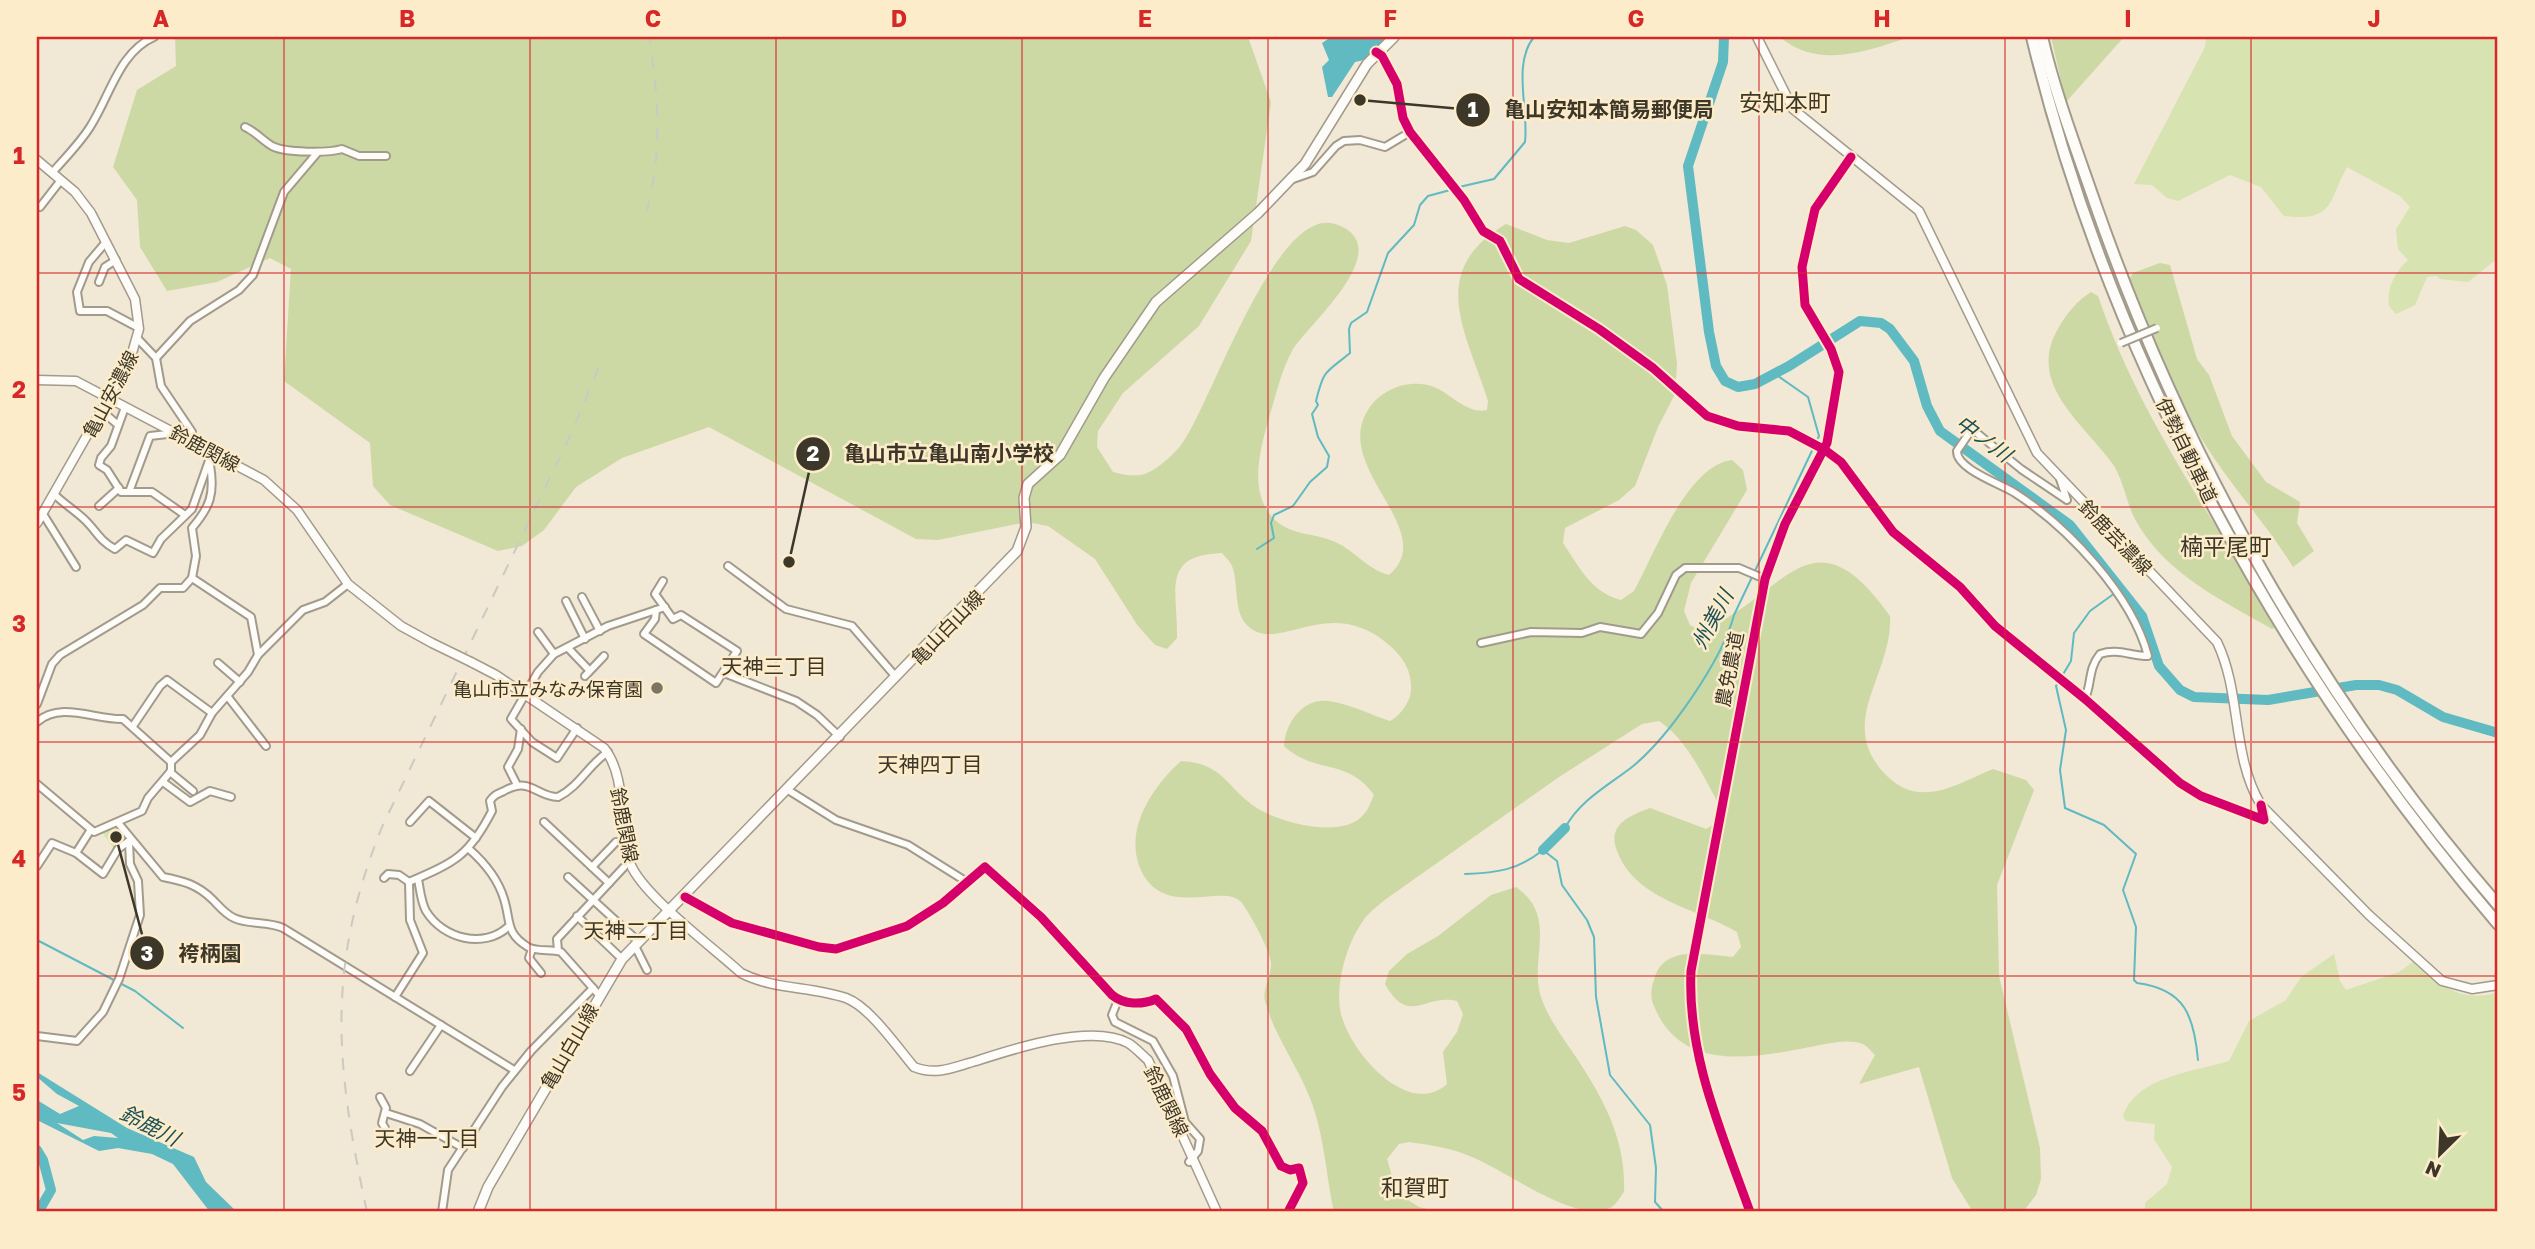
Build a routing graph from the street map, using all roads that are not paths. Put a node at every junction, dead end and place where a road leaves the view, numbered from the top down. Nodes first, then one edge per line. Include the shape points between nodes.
1 (154, 37) edge
2 (1394, 37) edge
3 (1757, 37) edge
4 (2032, 37) edge
5 (2042, 37) edge
6 (1376, 52) junction
7 (245, 127) dead end
8 (1410, 132) junction
9 (317, 152) junction
10 (386, 156) dead end
11 (1851, 157) junction
12 (38, 163) edge
13 (52, 173) junction
14 (1291, 179) junction
15 (61, 180) junction
16 (40, 207) dead end
17 (106, 242) junction
18 (116, 260) junction
19 (99, 282) dead end
20 (2157, 328) dead end
21 (139, 329) junction
22 (138, 339) junction
23 (2121, 343) dead end
24 (156, 358) junction
25 (37, 380) edge
26 (110, 398) junction
27 (124, 410) dead end
28 (102, 411) junction
29 (118, 425) junction
30 (176, 433) junction
31 (191, 441) junction
32 (1822, 448) junction
33 (211, 456) junction
34 (2060, 479) junction
35 (118, 488) junction
36 (129, 492) junction
37 (54, 494) junction
38 (37, 504) edge
39 (99, 506) dead end
40 (43, 513) junction
41 (185, 515) junction
42 (37, 523) edge
43 (728, 566) dead end
44 (76, 567) dead end
45 (1757, 577) junction
46 (192, 578) junction
47 (663, 581) dead end
48 (348, 584) junction
49 (582, 597) dead end
50 (566, 601) dead end
51 (665, 607) junction
52 (656, 610) junction
53 (600, 631) junction
54 (538, 632) dead end
55 (585, 639) junction
56 (2296, 639) junction
57 (1481, 643) dead end
58 (568, 648) junction
59 (554, 654) junction
60 (258, 655) junction
61 (604, 656) dead end
62 (218, 663) dead end
63 (724, 673) junction
64 (897, 679) junction
65 (240, 682) junction
66 (526, 695) junction
67 (228, 697) junction
68 (2085, 699) junction
69 (37, 704) edge
70 (212, 713) junction
71 (2348, 718) junction
72 (37, 722) edge
73 (133, 726) junction
74 (577, 728) junction
75 (521, 729) junction
76 (840, 737) junction
77 (266, 746) dead end
78 (608, 752) junction
79 (171, 762) junction
80 (170, 772) junction
81 (163, 782) junction
82 (37, 785) edge
83 (517, 785) junction
84 (788, 790) junction
85 (193, 791) dead end
86 (230, 797) dead end
87 (2261, 805) junction
88 (410, 822) dead end
89 (544, 822) dead end
90 (119, 824) junction
91 (90, 831) junction
92 (475, 838) junction
93 (130, 841) junction
94 (616, 842) dead end
95 (469, 849) junction
96 (76, 853) junction
97 (37, 866) edge
98 (593, 867) junction
99 (624, 867) dead end
100 (568, 877) dead end
101 (384, 878) dead end
102 (418, 878) junction
103 (409, 882) junction
104 (967, 882) junction
105 (609, 883) junction
106 (685, 897) junction
107 (593, 900) junction
108 (2498, 905) edge
109 (672, 911) junction
110 (577, 916) junction
111 (2498, 924) edge
112 (508, 927) junction
113 (637, 944) junction
114 (532, 949) junction
115 (558, 951) junction
116 (622, 959) junction
117 (646, 970) dead end
118 (541, 973) dead end
119 (2498, 985) edge
120 (596, 991) junction
121 (395, 997) junction
122 (1118, 1000) junction
123 (442, 1025) junction
124 (37, 1036) edge
125 (514, 1070) junction
126 (410, 1071) dead end
127 (380, 1097) dead end
128 (386, 1113) junction
129 (384, 1128) dead end
130 (463, 1147) junction
131 (1192, 1160) junction
132 (442, 1212) edge
133 (478, 1212) edge
134 (1217, 1212) edge
135 (1289, 1212) edge
136 (1750, 1212) edge

1 - 13 street via 140,43 124,60 89,129
2 - 6 main road, 亀山白山線
3 - 11 main road, 鈴鹿芸濃線 via 1793,109
4 - 56 highway, 伊勢自動車道 via 2078,192 2127,319 2200,478
5 - 56 highway, 伊勢自動車道 via 2108,241 2158,365
6 - 8 street via 1397,84
6 - 14 main road, 亀山白山線 via 1306,164
7 - 9 street via 274,148
8 - 14 street via 1385,147 1344,141 1313,172
8 - 32 street via 1436,161 1483,231 1500,241 1519,279 1653,368 1707,416 1738,426 1789,431
9 - 10 street via 342,149 359,156
9 - 24 street via 284,192 253,275 239,290 194,318
11 - 32 street, 農免農道 via 1815,209 1802,267 1802,295 1839,372
11 - 34 main road, 鈴鹿芸濃線 via 1919,211 2037,453
12 - 13 main road, 亀山安濃線
13 - 15 main road, 亀山安濃線
14 - 64 main road, 亀山白山線 via 1156,302 1104,378 1060,455 1028,484 1026,527 1017,551
15 - 16 street
15 - 17 main road, 亀山安濃線 via 87,206
17 - 18 main road, 亀山安濃線
17 - 21 street via 87,267 77,292 80,311 107,311
18 - 19 street via 105,267
18 - 21 main road, 亀山安濃線 via 135,299
20 - 23 street, bridge
21 - 22 main road, 亀山安濃線
22 - 24 street
22 - 26 main road, 亀山安濃線
24 - 31 street via 157,378 192,432
25 - 26 main road, 鈴鹿関線 via 76,382
26 - 28 main road, 亀山安濃線
26 - 30 main road, 鈴鹿関線
27 - 29 street
28 - 29 street
28 - 37 main road, 亀山安濃線
29 - 35 street via 99,465
30 - 31 main road, 鈴鹿関線
30 - 36 street via 150,436
31 - 33 main road, 鈴鹿関線
32 - 45 street, 農免農道
32 - 68 street via 1841,462 1893,532 1960,587 1995,626
33 - 41 street via 197,500
33 - 46 street via 209,503 204,517 192,528 196,556
33 - 48 main road, 鈴鹿関線 via 256,475 290,501
34 - 68 street via 2067,500 1972,429 1957,451 1962,464 2014,492 2087,554 2138,623 2148,656 2117,649 2100,654 2090,670
34 - 87 main road, 鈴鹿芸濃線 via 2217,642 2226,661 2249,786
35 - 36 street
35 - 39 street
36 - 41 street via 152,492
37 - 40 main road, 亀山安濃線
37 - 41 street via 84,519 98,539 115,549 126,540 153,553
38 - 40 street
40 - 42 main road, 亀山安濃線
40 - 44 street
43 - 64 street via 786,609 852,626
45 - 57 street via 1739,568 1685,568 1676,575 1658,613 1641,634 1600,627 1582,633 1531,632
45 - 136 street, 農免農道 via 1695,946 1690,1000 1701,1070
46 - 60 street via 251,617
46 - 69 street via 183,588 160,588 143,605 67,648 52,664
47 - 51 street via 655,594
48 - 60 street via 325,602 303,610
48 - 66 main road, 鈴鹿関線, bridge via 401,626
49 - 53 street
50 - 55 street
51 - 52 street
51 - 63 street via 673,620 681,615 737,651
52 - 53 street
52 - 63 street via 645,634 716,683
53 - 55 street
54 - 59 street
55 - 58 street
56 - 71 highway, 伊勢自動車道
58 - 59 street
58 - 61 street via 587,673
59 - 66 street
60 - 65 street
62 - 65 street
63 - 76 street via 796,701
64 - 76 main road, 亀山白山線
65 - 67 street
66 - 74 main road, 鈴鹿関線
66 - 75 street via 511,719
67 - 70 street
67 - 77 street
68 - 87 street via 2190,790 2264,820
70 - 73 street via 167,680
70 - 79 street via 200,735
71 - 108 highway, 伊勢自動車道
71 - 111 highway, 伊勢自動車道 via 2427,837
72 - 73 street via 51,714 82,711 123,719
73 - 79 street
74 - 75 street via 557,758
74 - 78 main road, 鈴鹿関線
75 - 83 street via 508,768
76 - 84 main road, 亀山白山線
78 - 83 street via 580,782 558,797
78 - 109 main road, 鈴鹿関線 via 631,864 641,881
79 - 80 street
80 - 81 street
80 - 85 street
81 - 86 street via 190,802 210,791
81 - 90 street via 142,811
82 - 91 street
83 - 92 street via 492,798 492,811
84 - 104 street via 835,820 908,845
84 - 106 main road, 亀山白山線
87 - 119 main road, 鈴鹿芸濃線 via 2369,915 2442,981 2472,989
88 - 92 street via 429,801
89 - 98 street
90 - 91 street
90 - 93 street
91 - 96 street
92 - 95 street
93 - 96 street via 118,849 103,874
93 - 121 street via 163,877 181,878 198,887 238,920 283,928
93 - 124 street via 141,905 118,982 103,1012 78,1041
94 - 98 street
95 - 102 street
95 - 112 street via 497,884
96 - 97 street via 52,843
98 - 105 street
99 - 105 street
100 - 107 street
101 - 103 street via 397,874
102 - 103 street
102 - 112 street via 426,911 453,935 484,940
103 - 121 street via 410,920 423,953
104 - 106 street via 907,926 833,949 732,923
104 - 122 street via 985,867 991,871
105 - 107 street
106 - 109 main road, 亀山白山線
107 - 110 street
107 - 113 street
109 - 113 main road, 亀山白山線
109 - 131 main road, 鈴鹿関線 via 741,973 759,982 860,1005 914,1067 926,1072 1083,1035 1128,1043 1148,1060
110 - 115 street via 557,939
110 - 116 street
112 - 114 street
113 - 116 main road, 亀山白山線
113 - 117 street
114 - 115 street
114 - 118 street via 529,958
115 - 120 street
116 - 120 main road, 亀山白山線
120 - 125 street
120 - 133 main road, 亀山白山線
121 - 123 street
122 - 131 street via 1112,1015 1115,1022 1153,1041 1167,1061 1185,1122 1199,1139
122 - 135 street via 1141,1003 1156,999 1161,1003 1186,1029 1235,1108 1262,1131 1282,1166 1299,1168 1303,1183
123 - 125 street
123 - 126 street
125 - 130 street
127 - 128 street
128 - 129 street
128 - 130 street via 420,1124
130 - 132 street via 448,1170
131 - 134 main road, 鈴鹿関線

